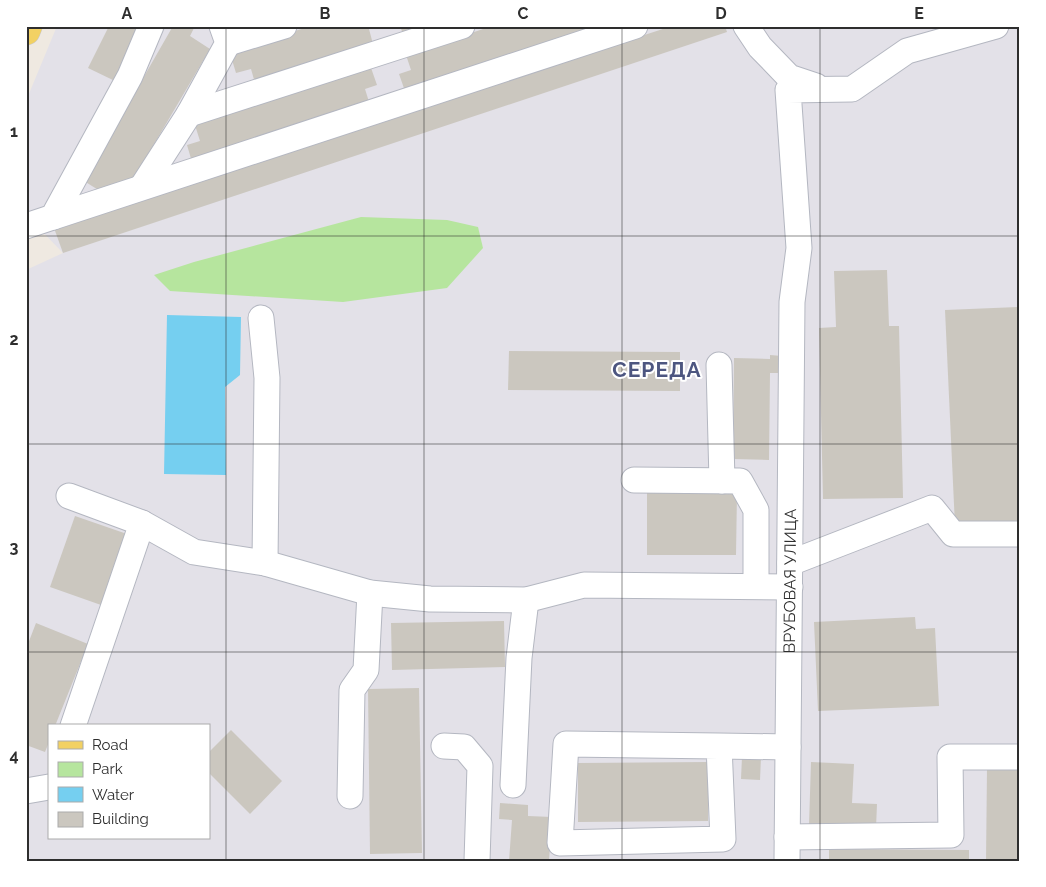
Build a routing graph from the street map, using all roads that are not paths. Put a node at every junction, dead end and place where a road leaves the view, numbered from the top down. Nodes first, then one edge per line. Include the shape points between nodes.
1 (28, 26) edge
2 (151, 26) edge
3 (284, 26) edge
4 (462, 26) edge
5 (635, 26) edge
6 (746, 26) edge
7 (996, 26) edge
8 (26, 30) edge
9 (225, 34) edge
10 (825, 89) junction
11 (189, 114) junction
12 (142, 187) junction
13 (53, 217) junction
14 (26, 226) edge
15 (261, 318) dead end
16 (719, 365) dead end
17 (634, 480) dead end
18 (722, 481) junction
19 (69, 496) dead end
20 (142, 523) junction
21 (1020, 534) edge
22 (265, 563) junction
23 (790, 575) junction
24 (756, 585) junction
25 (370, 593) junction
26 (526, 600) junction
27 (74, 724) edge
28 (444, 746) dead end
29 (719, 746) junction
30 (788, 747) junction
31 (1020, 757) edge
32 (513, 785) dead end
33 (48, 787) edge
34 (26, 791) edge
35 (350, 796) dead end
36 (787, 849) edge
37 (477, 861) edge

1 - 8 main road
2 - 13 street via 130,76
3 - 9 street
4 - 11 street
5 - 12 street
6 - 10 street via 760,47 789,77
7 - 10 street via 907,50 852,89
9 - 11 street
10 - 23 street, ВРУБОВАЯ УЛИЦА via 788,90 799,248 792,302
11 - 12 street
12 - 13 street
13 - 14 street
15 - 22 street via 267,378
16 - 18 street
17 - 18 street
18 - 24 street via 740,481 756,510
19 - 20 street
20 - 22 street via 194,552
20 - 27 street
21 - 23 street via 953,534 932,508
22 - 25 street
23 - 24 street
23 - 30 street, ВРУБОВАЯ УЛИЦА
24 - 26 street via 584,585
25 - 26 street via 430,599
25 - 35 street via 366,670 352,690
26 - 32 street via 519,658
28 - 37 street via 464,747 480,766
29 - 29 street via 723,840 560,843 566,744
29 - 30 street
30 - 36 street, ВРУБОВАЯ УЛИЦА
31 - 36 street via 950,757 951,835
33 - 34 street

